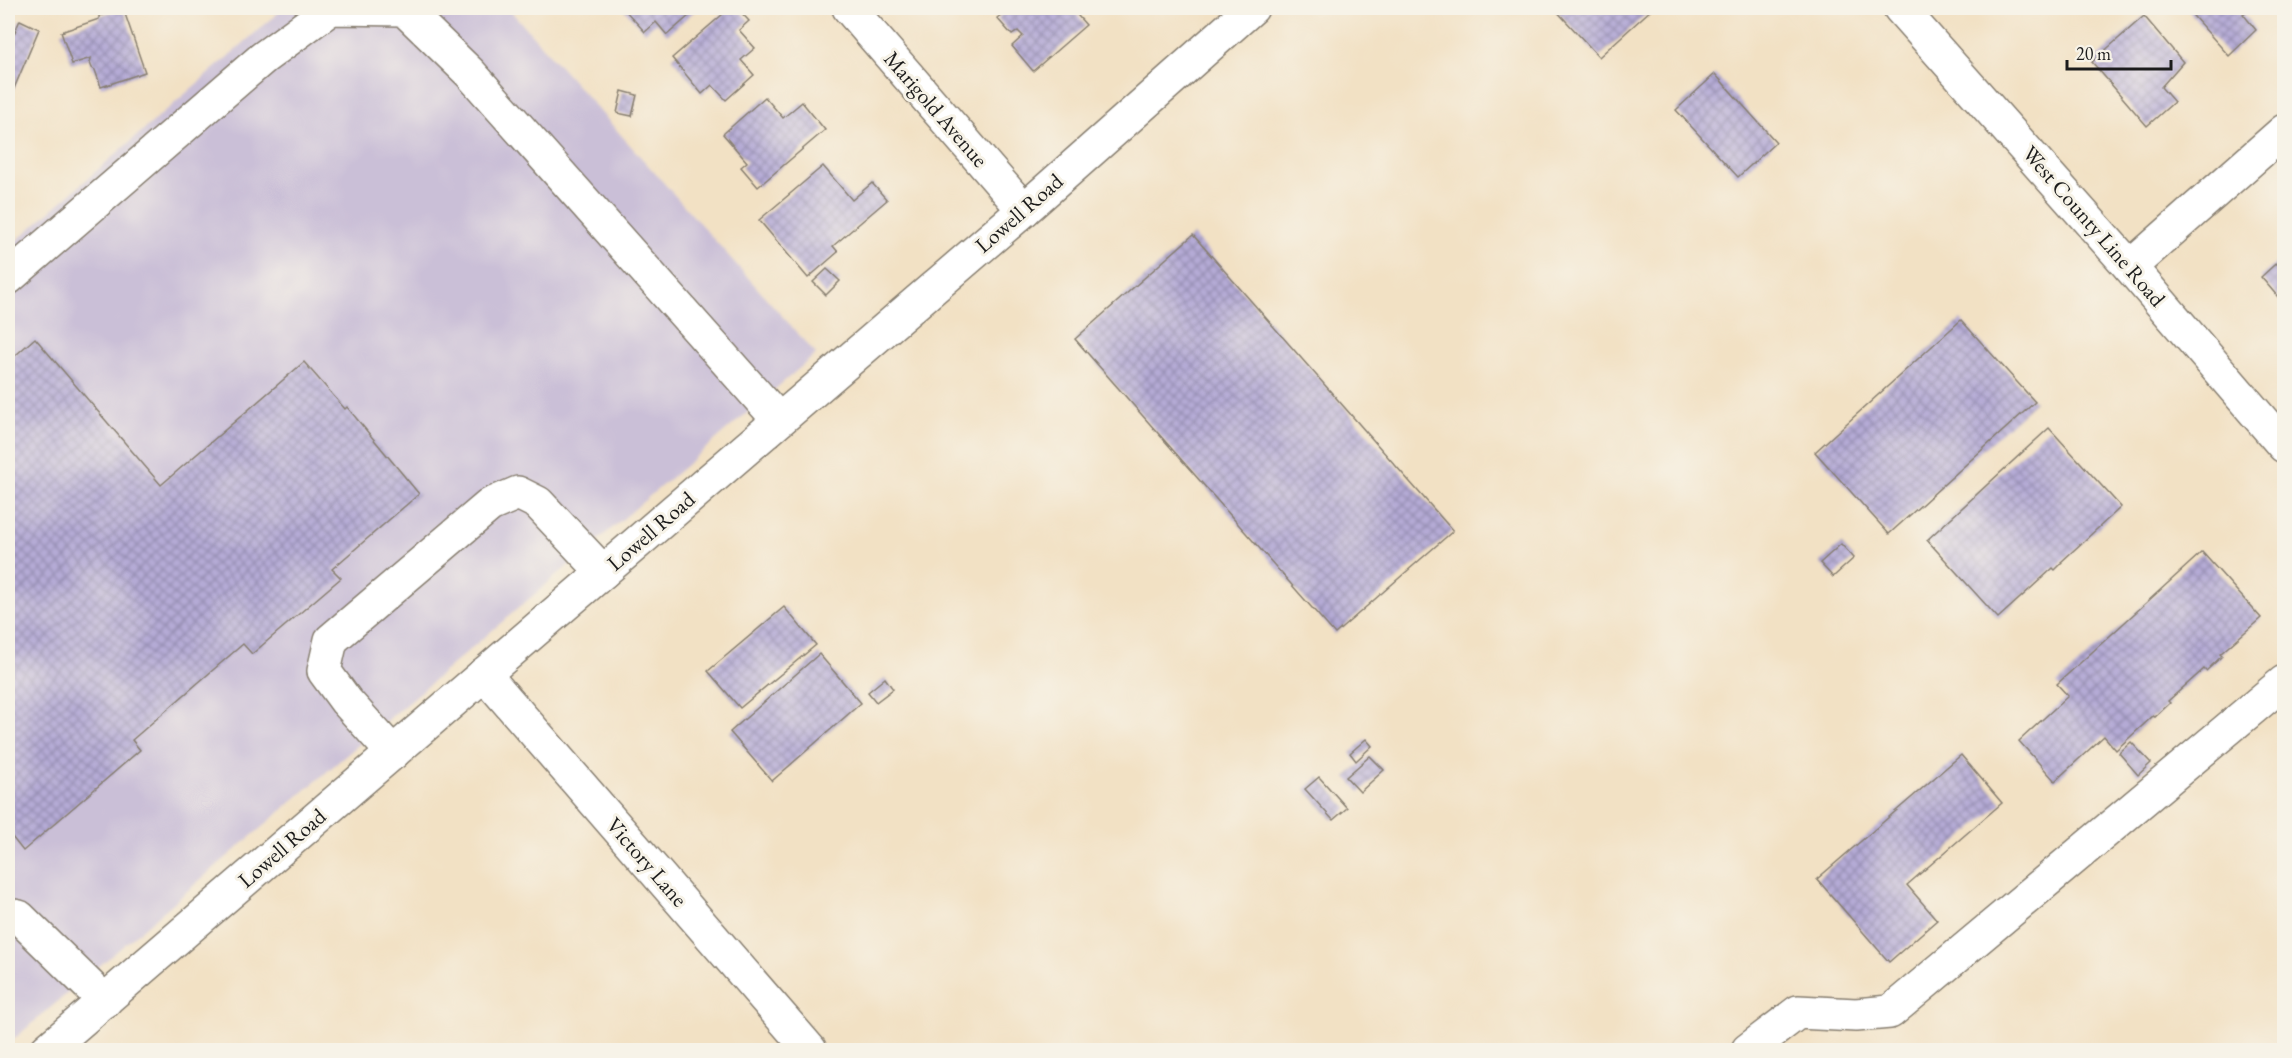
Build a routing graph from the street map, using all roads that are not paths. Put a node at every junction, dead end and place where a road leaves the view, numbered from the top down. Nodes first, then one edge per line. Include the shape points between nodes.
1 (849, 8) edge
2 (1252, 8) edge
3 (1900, 8) edge
4 (2284, 131) edge
5 (1024, 210) junction
6 (2130, 267) junction
7 (8, 278) edge
8 (779, 420) junction
9 (2284, 446) edge
10 (603, 572) junction
11 (484, 674) junction
12 (2284, 682) edge
13 (393, 753) junction
14 (8, 915) edge
15 (105, 1000) junction
16 (47, 1050) edge
17 (810, 1050) edge
18 (1748, 1050) edge

1 - 5 street, Marigold Avenue
2 - 5 street, Lowell Road
3 - 6 street, West County Line Road
4 - 6 street
5 - 8 street, Lowell Road
6 - 9 street, West County Line Road
7 - 8 street via 263,58 331,8 404,9 470,73
8 - 10 street, Lowell Road
10 - 11 street, Lowell Road
10 - 13 street via 538,503 518,493 490,505 339,632 331,640 324,671
11 - 13 street, Lowell Road
11 - 17 street, Victory Lane
12 - 18 street via 1890,1012 1798,1012
13 - 15 street, Lowell Road
14 - 15 street via 19,917
15 - 16 street, Lowell Road

